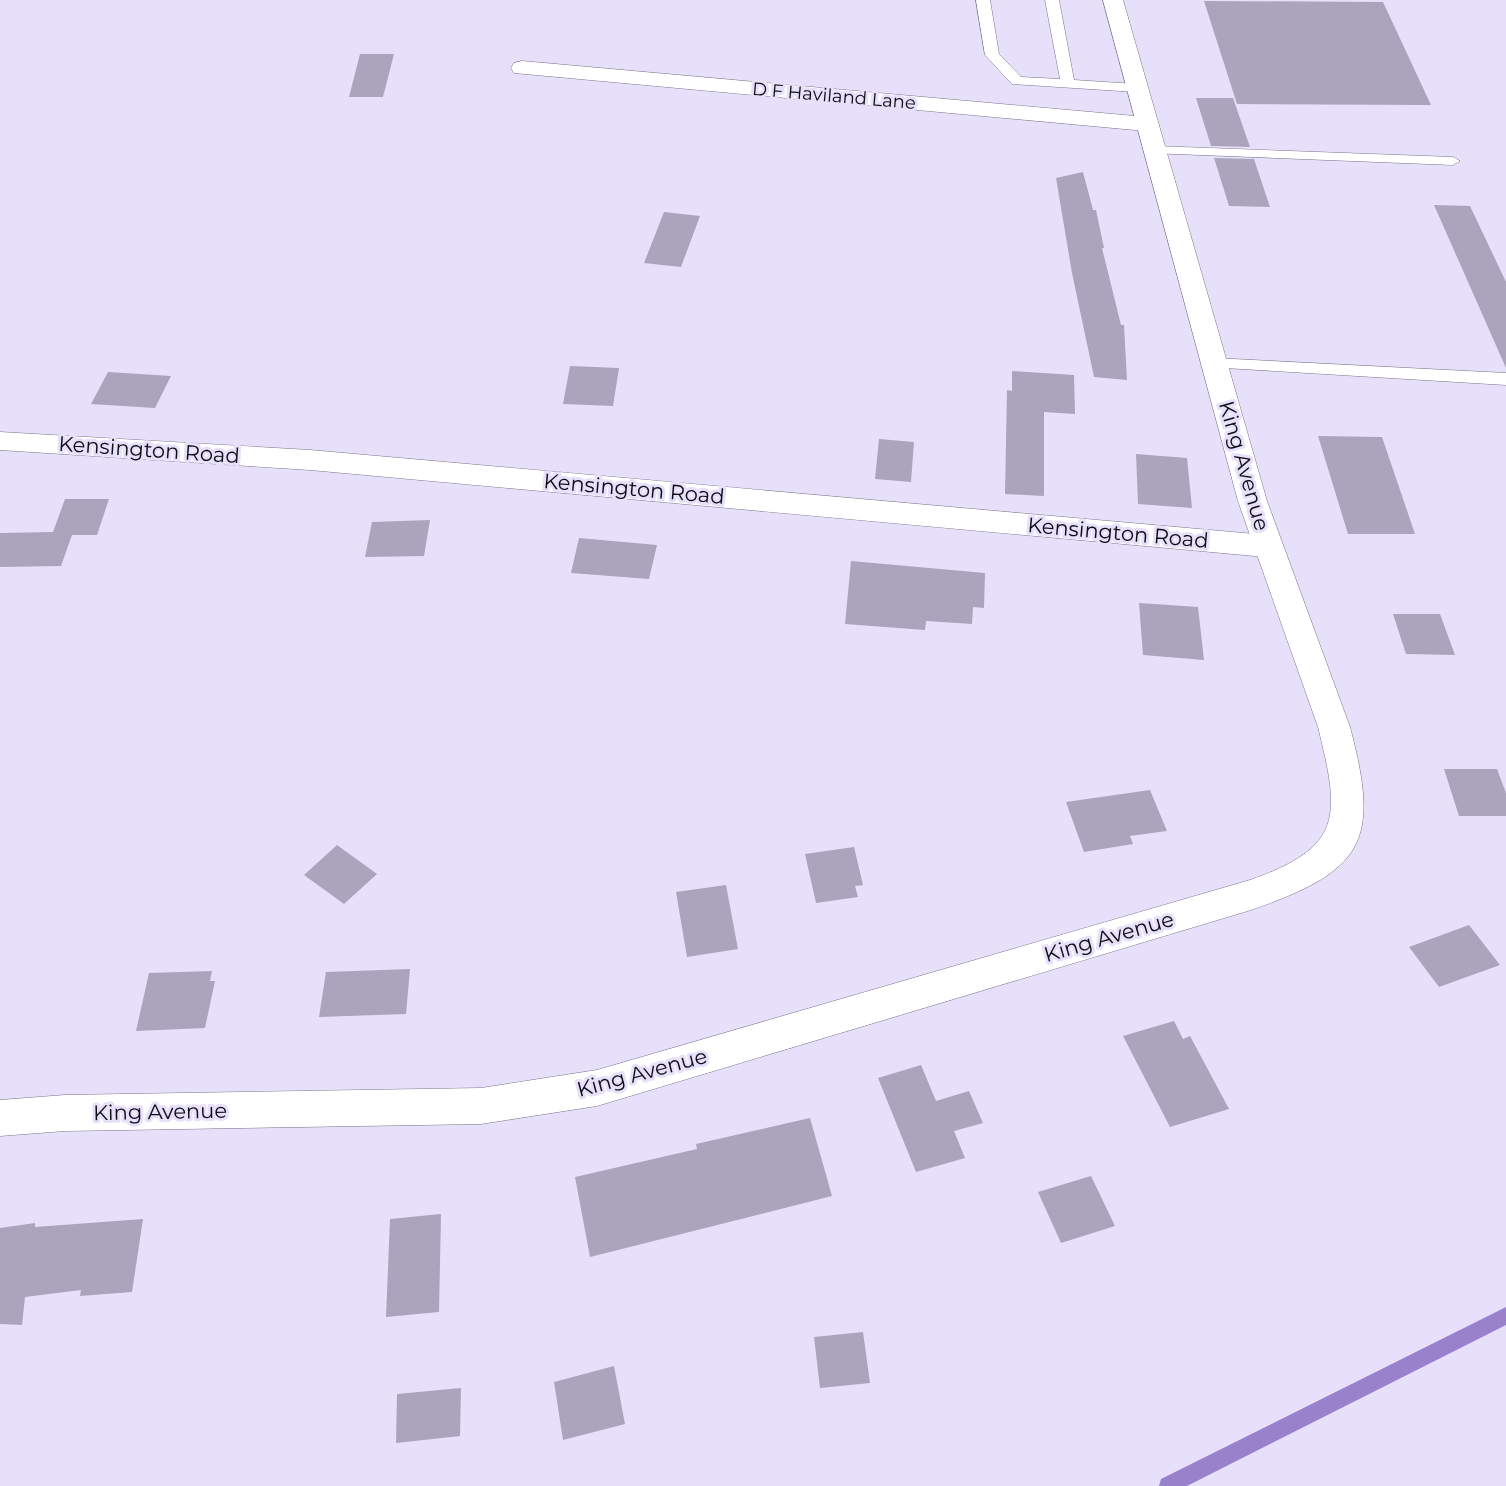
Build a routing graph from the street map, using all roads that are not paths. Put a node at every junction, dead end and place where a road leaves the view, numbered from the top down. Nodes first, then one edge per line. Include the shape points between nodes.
1 (983, 0) edge
2 (1052, 0) edge
3 (1113, 0) edge
4 (522, 68) dead end
5 (1068, 84) junction
6 (1136, 88) junction
7 (1146, 124) junction
8 (1154, 150) junction
9 (1453, 161) dead end
10 (1214, 363) junction
11 (1506, 379) edge
12 (0, 441) edge
13 (1266, 546) junction
14 (0, 1118) edge

1 - 5 lane via 992,55 1017,81
2 - 5 lane
3 - 6 street, King Avenue
4 - 7 street, D F Haviland Lane
5 - 6 lane
6 - 7 street, King Avenue
7 - 8 street, King Avenue
8 - 9 lane
8 - 10 street, King Avenue
10 - 11 lane
10 - 13 street, King Avenue
12 - 13 street, Kensington Road via 310,460
13 - 14 street, King Avenue via 1324,698 1348,783 1346,825 1326,861 1292,880 597,1088 481,1106 65,1113

